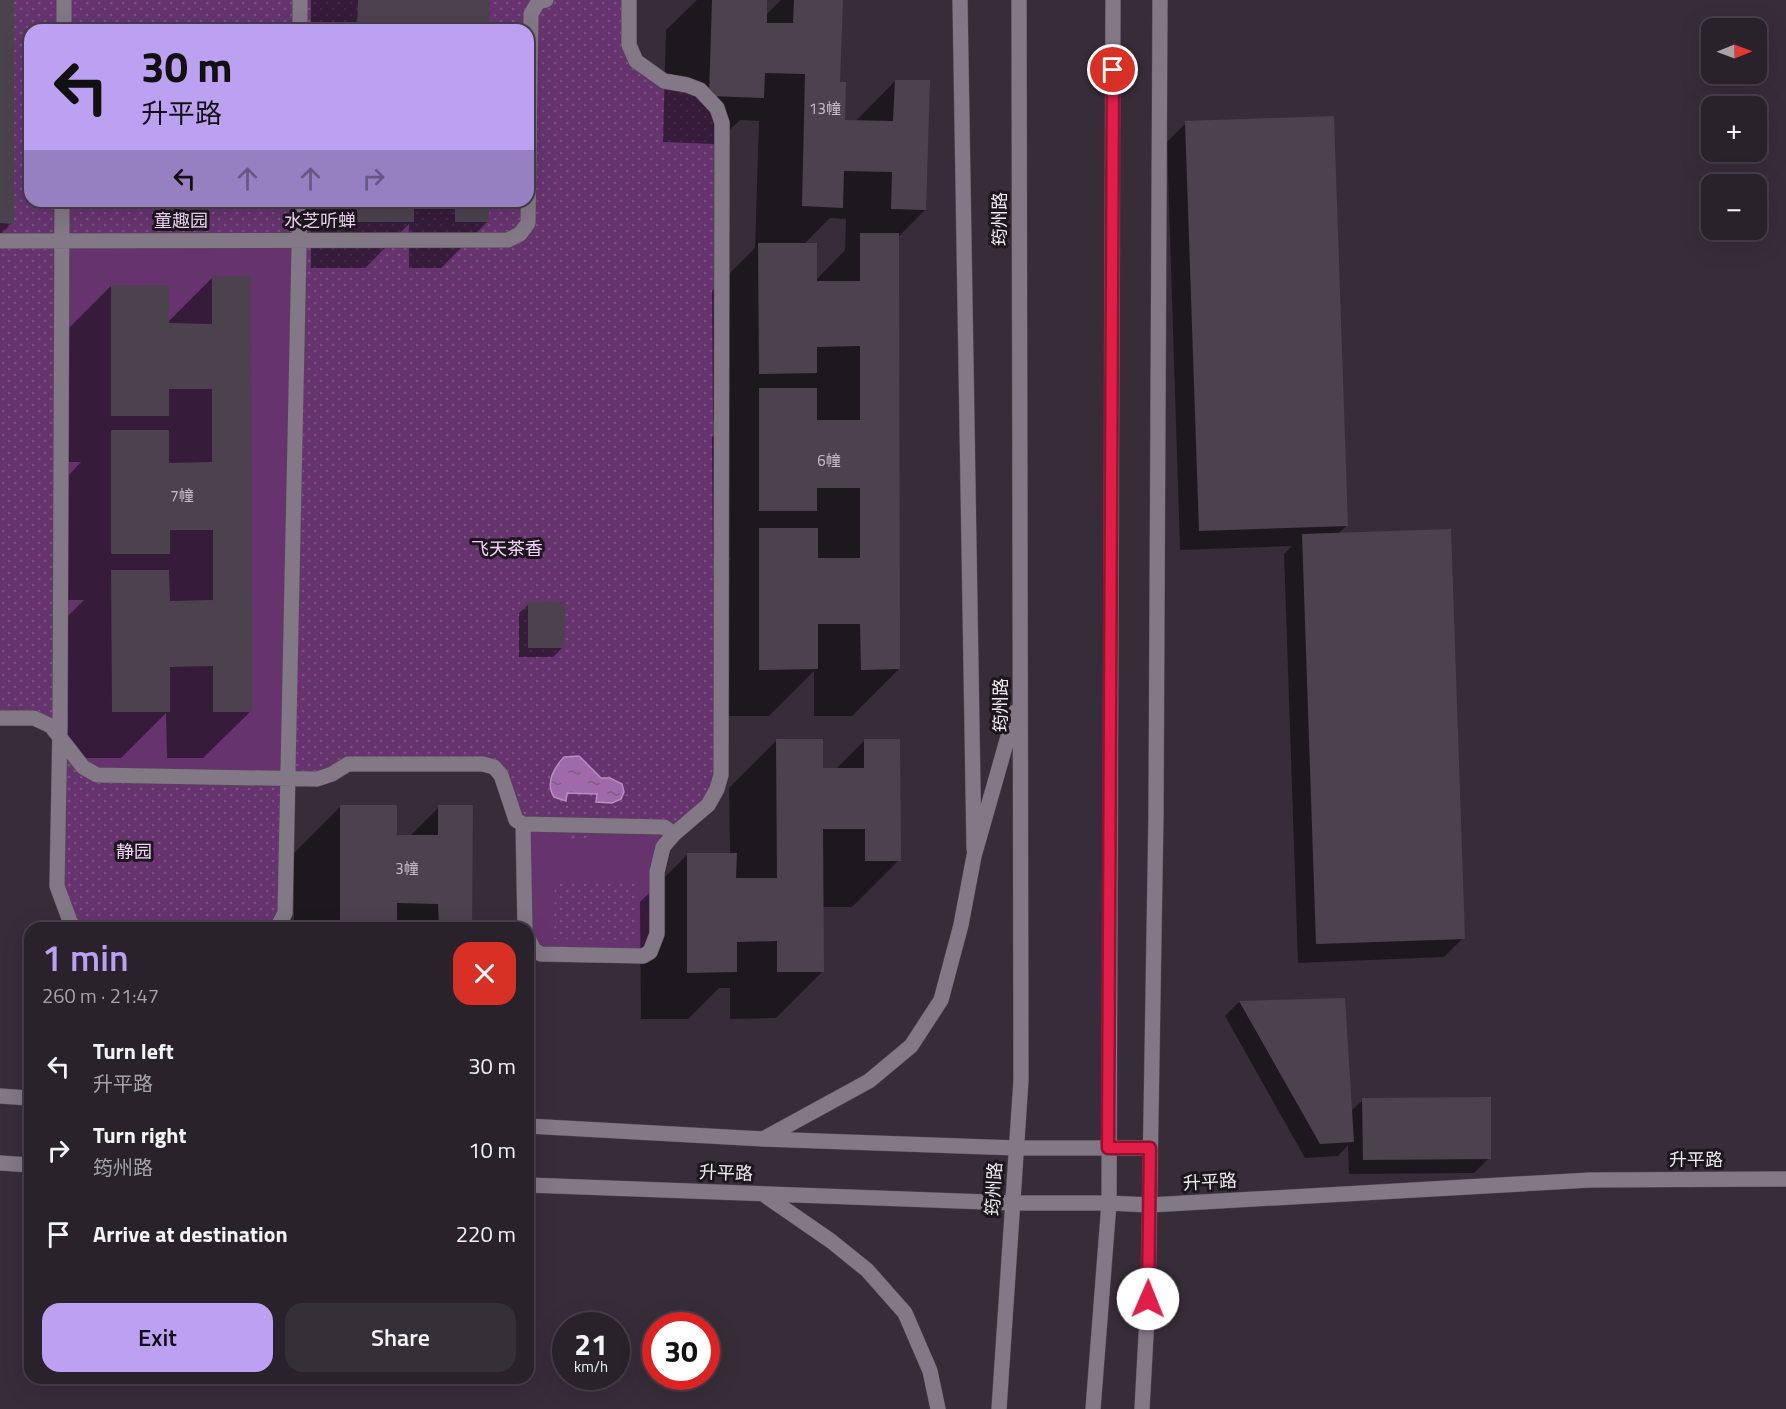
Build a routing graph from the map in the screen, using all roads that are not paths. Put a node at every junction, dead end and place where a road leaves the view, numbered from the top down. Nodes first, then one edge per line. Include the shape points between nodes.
1 (64, 0) edge
2 (300, 0) edge
3 (546, 0) edge
4 (629, 0) edge
5 (960, 0) edge
6 (1019, 0) edge
7 (1113, 0) edge
8 (1160, 0) edge
9 (64, 24) edge
10 (300, 24) edge
11 (531, 24) edge
12 (62, 207) edge
13 (300, 207) edge
14 (528, 207) edge
15 (0, 241) edge
16 (300, 241) junction
17 (62, 242) junction
18 (1020, 694) junction
19 (0, 718) edge
20 (60, 737) junction
21 (288, 779) junction
22 (523, 824) junction
23 (674, 834) junction
24 (974, 856) junction
25 (70, 922) edge
26 (280, 922) edge
27 (525, 922) edge
28 (534, 950) edge
29 (0, 1096) edge
30 (24, 1098) edge
31 (534, 1125) edge
32 (763, 1139) junction
33 (1016, 1148) junction
34 (1108, 1148) junction
35 (1150, 1148) junction
36 (0, 1164) edge
37 (24, 1165) edge
38 (1786, 1179) edge
39 (534, 1185) edge
40 (763, 1194) junction
41 (1013, 1203) junction
42 (1109, 1203) junction
43 (1149, 1205) junction
44 (938, 1409) edge
45 (999, 1409) edge
46 (1093, 1409) edge
47 (1142, 1409) edge

1 - 9 street
2 - 10 street
3 - 11 street via 538,2
4 - 23 street via 629,45 636,61 663,81 700,90 717,108 722,123 721,775 708,805
5 - 24 street
6 - 18 street, 筠州路
7 - 34 street
8 - 35 street via 1156,814
12 - 17 street
13 - 16 street
14 - 16 street via 528,223 520,234 508,240
15 - 17 street
16 - 17 street
16 - 21 street
17 - 20 street
18 - 24 street
18 - 33 street, 筠州路 via 1021,1080
19 - 20 street via 34,718 51,726
20 - 21 street via 83,766 97,775
20 - 25 street via 57,886
21 - 22 street via 317,779 348,764 361,763 483,764 494,767 501,775 516,820
21 - 26 street via 285,913
22 - 23 street via 664,827
22 - 27 street
23 - 28 street via 663,847 657,872 657,934 650,952 642,956 541,954
24 - 32 street via 941,1000 910,1046 870,1081
29 - 30 street
31 - 32 street, 升平路
32 - 33 street, 升平路
33 - 34 street, 升平路
33 - 41 street, 筠州路
34 - 35 street, 升平路
34 - 42 street
35 - 43 street
36 - 37 street
38 - 43 street, 升平路 via 1590,1180
39 - 40 street, 升平路
40 - 41 street, 升平路
40 - 44 street via 867,1270 906,1314 930,1371
41 - 42 street, 升平路
41 - 45 street, 筠州路
42 - 43 street, 升平路
42 - 46 street
43 - 47 street

